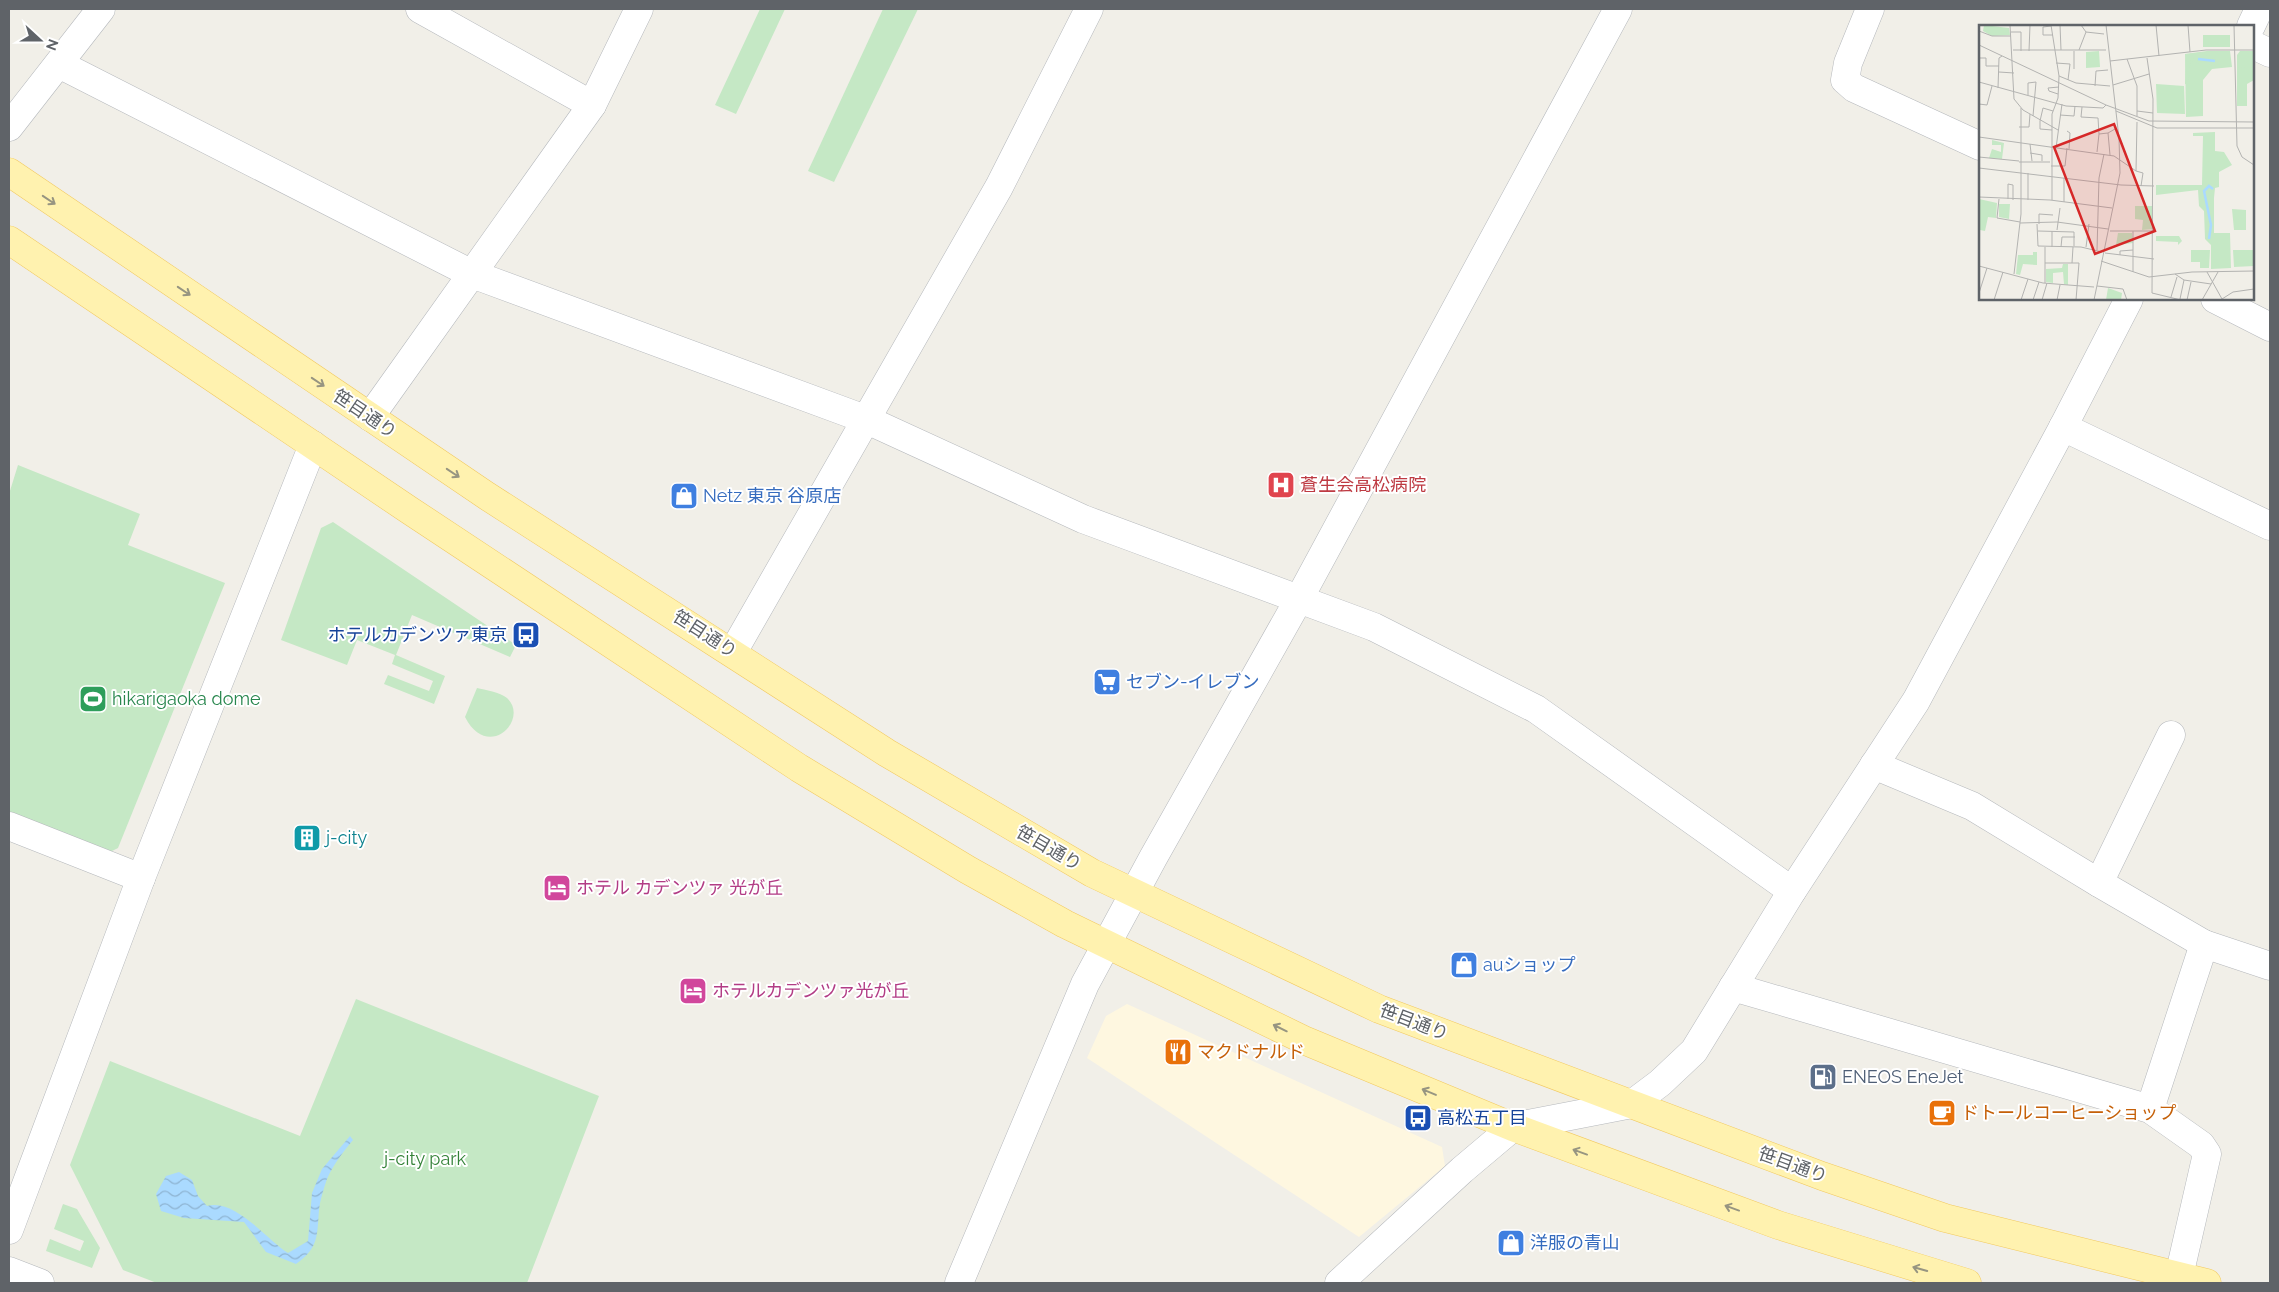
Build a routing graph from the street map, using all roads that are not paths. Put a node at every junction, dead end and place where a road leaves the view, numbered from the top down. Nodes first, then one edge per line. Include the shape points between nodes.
1 (101, 9) edge
2 (420, 9) edge
3 (639, 9) edge
4 (1089, 9) edge
5 (1618, 9) edge
6 (1870, 9) edge
7 (2259, 9) edge
8 (2251, 25) edge
9 (2254, 45) edge
10 (2270, 53) edge
11 (58, 64) junction
12 (592, 106) junction
13 (9, 127) edge
14 (1979, 146) edge
15 (9, 172) edge
16 (9, 240) edge
17 (472, 274) junction
18 (2128, 300) edge
19 (2217, 300) edge
20 (2270, 327) edge
21 (370, 417) junction
22 (865, 419) junction
23 (2064, 428) junction
24 (313, 445) junction
25 (2270, 526) edge
26 (1299, 599) junction
27 (733, 652) junction
28 (2171, 735) dead end
29 (1874, 765) junction
30 (9, 826) edge
31 (141, 878) junction
32 (2098, 883) junction
33 (1792, 891) junction
34 (1134, 892) junction
35 (1107, 944) junction
36 (2204, 944) junction
37 (2270, 966) edge
38 (1732, 987) junction
39 (1632, 1104) junction
40 (2150, 1109) junction
41 (1513, 1127) junction
42 (9, 1230) edge
43 (9, 1271) edge
44 (2179, 1276) junction
45 (40, 1283) edge
46 (959, 1283) edge
47 (1339, 1283) edge
48 (1967, 1283) edge
49 (2207, 1283) edge

1 - 11 street
2 - 12 street
3 - 12 street
4 - 22 street via 999,187
5 - 26 street
6 - 14 street via 1848,62 1846,80 1854,88
7 - 8 street
9 - 10 street
11 - 13 street
11 - 17 street
12 - 17 street
15 -> 21 main road, 笹目通り
16 - 24 main road
17 - 21 street
17 - 22 street
18 - 23 street
19 - 20 street
21 -> 27 main road, 笹目通り via 487,496
22 - 26 street via 1082,519
22 - 27 street
23 - 25 street
23 - 29 street via 1916,701
24 - 31 street
24 - 35 main road via 799,768 968,870
26 - 33 street via 1374,627 1536,709
26 - 34 street
27 - 34 main road, 笹目通り via 887,753 1092,873
28 - 32 street
29 - 32 street via 1972,806
29 - 33 street
30 - 31 street
31 - 42 street
32 - 36 street
33 - 38 street
34 - 35 street
34 - 39 main road, 笹目通り via 1379,1009
41 -> 35 main road via 1306,1041
35 - 46 street via 1086,984
36 - 37 street
36 - 40 street
38 - 39 street via 1694,1051 1660,1084
38 - 40 street
39 - 41 street
39 - 44 main road, 笹目通り via 1822,1176 1945,1218
40 - 44 street via 2201,1145 2207,1154
41 - 47 street
48 -> 41 main road via 1787,1228
43 - 45 street
44 - 49 main road, 笹目通り

